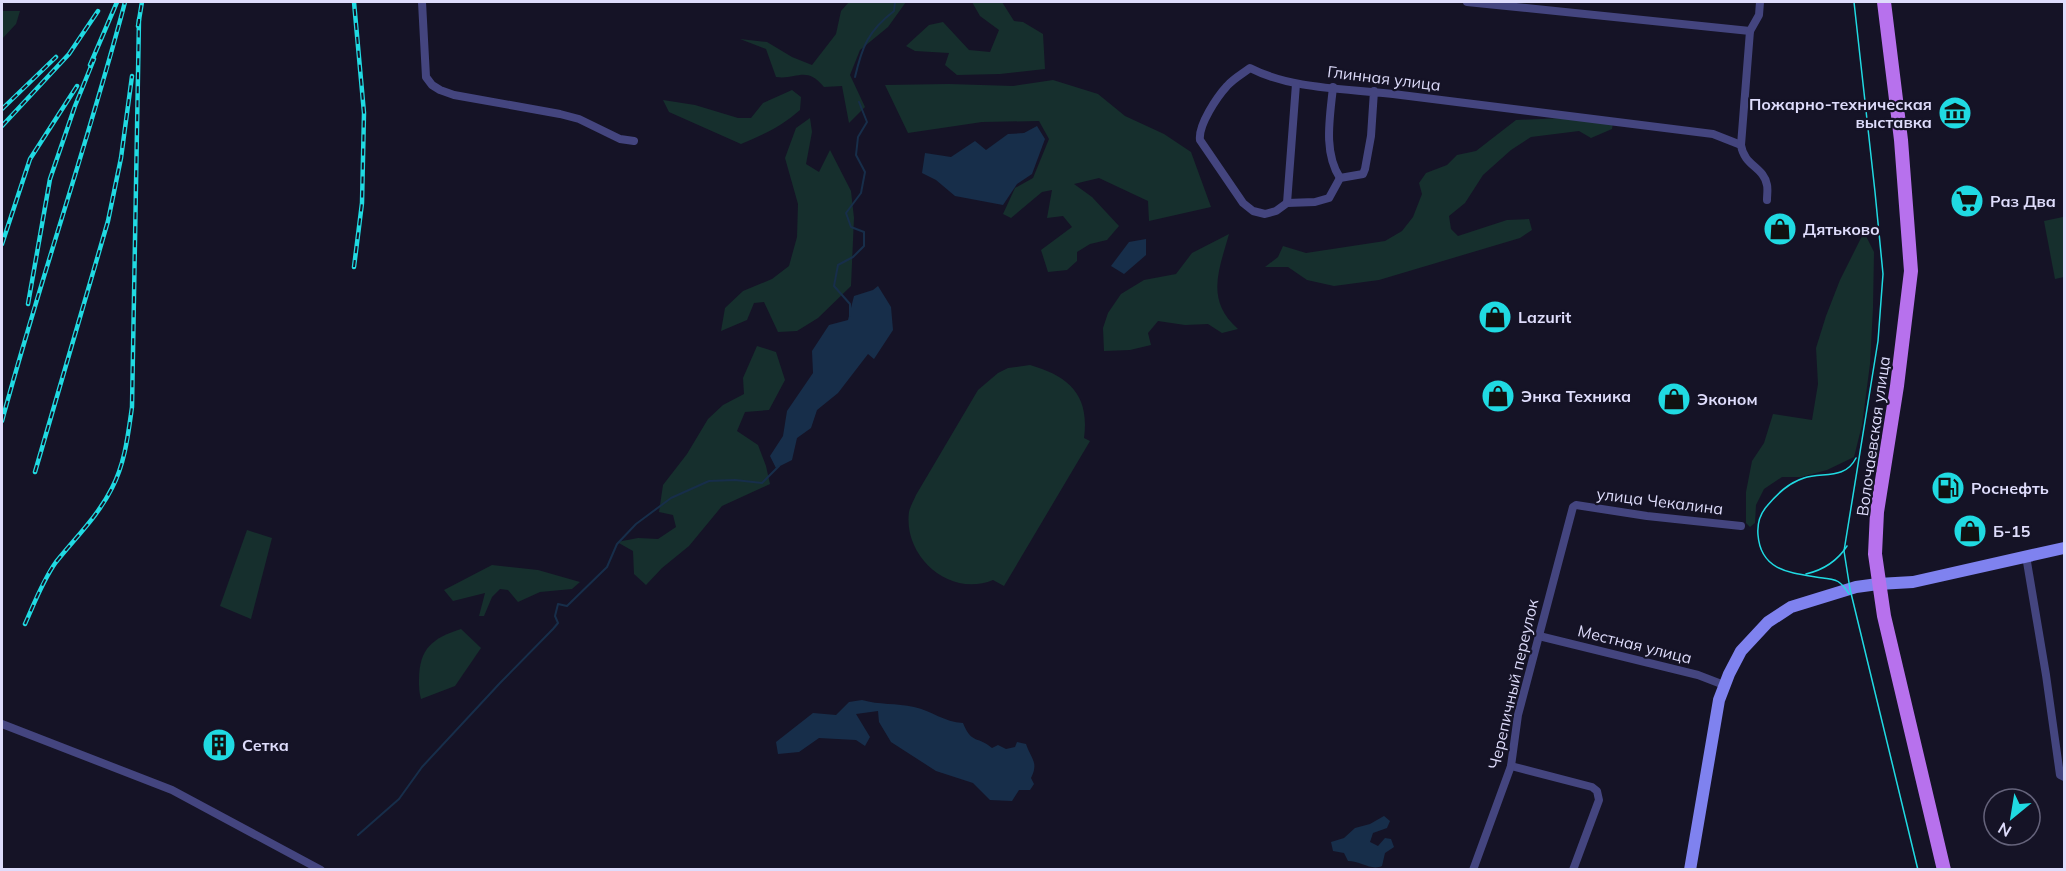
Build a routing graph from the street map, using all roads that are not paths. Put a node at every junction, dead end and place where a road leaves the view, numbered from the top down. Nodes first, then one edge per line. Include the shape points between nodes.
1 (422, 2) edge
2 (1467, 2) edge
3 (1760, 2) edge
4 (1884, 2) edge
5 (1750, 31) junction
6 (1296, 84) junction
7 (1333, 87) junction
8 (1374, 91) junction
9 (634, 141) dead end
10 (1742, 145) junction
11 (1345, 177) junction
12 (1767, 200) dead end
13 (1287, 203) junction
14 (1576, 505) joint
15 (1741, 526) dead end
16 (2064, 548) edge
17 (2026, 556) junction
18 (1878, 584) junction
19 (1539, 636) junction
20 (1724, 685) junction
21 (2, 724) edge
22 (1511, 766) junction
23 (2064, 777) edge
24 (321, 870) edge
25 (1473, 870) edge
26 (1574, 870) edge
27 (1690, 870) edge
28 (1944, 870) edge

1 - 9 street via 426,77 432,85 454,95 579,119 620,139
2 - 5 street
3 - 5 street via 1759,15
4 - 18 main road, Волочаевская улица via 1900,131 1911,271 1877,512
5 - 10 street
6 - 7 street, Глинная улица
6 - 13 street
6 - 13 street, Глинная улица via 1269,78 1250,68 1228,85 1199,133 1243,203 1253,212 1265,214
7 - 8 street, Глинная улица
7 - 11 street via 1329,137 1335,170
8 - 10 street, Глинная улица via 1713,134
8 - 11 street via 1365,169 1363,174
10 - 12 street via 1743,154 1767,184
11 - 13 street, Глинная улица via 1329,198
14 - 15 street, улица Чекалина
14 - 19 street, Черепичный переулок via 1570,512
16 - 17 main road
17 - 18 main road via 1913,582
17 - 23 street via 2060,775
18 - 20 main road via 1821,596 1779,614 1747,643
18 - 28 main road, Волочаевская улица
19 - 20 street, Местная улица
19 - 22 street, Черепичный переулок via 1518,715
20 - 27 main road via 1715,717
21 - 24 street via 172,790
22 - 25 street, Черепичный переулок
22 - 26 street via 1597,791 1599,800

